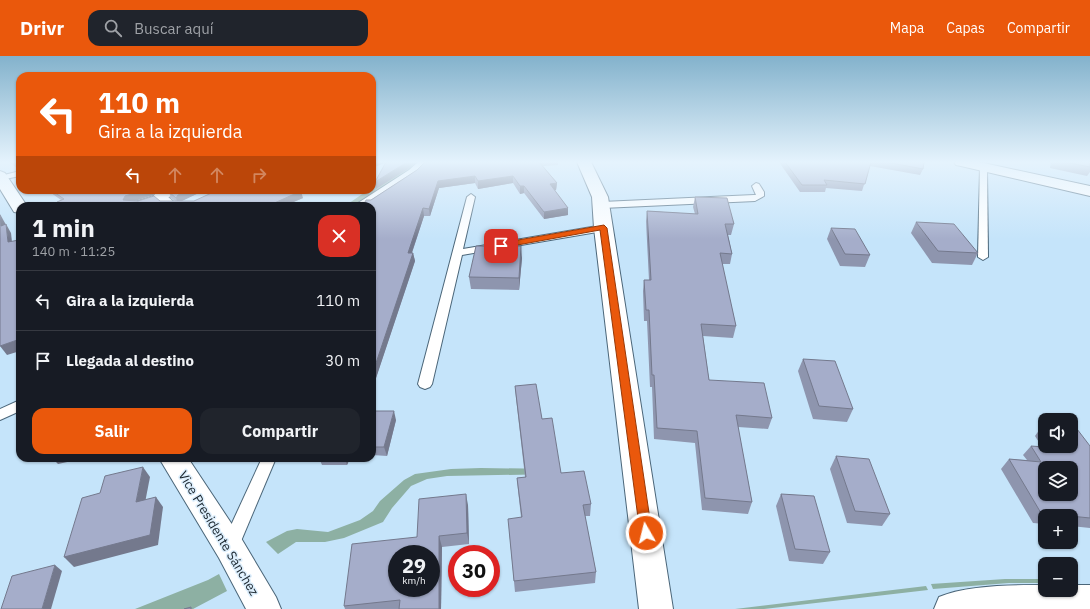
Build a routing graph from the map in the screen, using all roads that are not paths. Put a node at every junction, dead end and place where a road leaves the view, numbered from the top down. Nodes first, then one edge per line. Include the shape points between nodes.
1 (7, 188) edge
2 (391, 188) edge
3 (594, 188) edge
4 (984, 188) edge
5 (1076, 188) edge
6 (758, 189) dead end
7 (1090, 191) edge
8 (169, 194) edge
9 (160, 197) junction
10 (471, 197) dead end
11 (16, 202) edge
12 (144, 202) edge
13 (166, 202) edge
14 (369, 202) edge
15 (602, 210) junction
16 (457, 253) junction
17 (983, 257) dead end
18 (424, 384) dead end
19 (16, 407) edge
20 (0, 415) edge
21 (175, 462) edge
22 (267, 462) edge
23 (231, 551) junction
24 (258, 597) edge
25 (1090, 602) edge
26 (656, 609) edge
27 (950, 609) edge

1 - 11 street
2 - 14 street
3 - 15 street
4 - 17 lane
5 - 7 street
6 - 15 lane via 760,196 755,198
8 - 9 lane
9 - 12 lane
9 - 13 street
10 - 16 lane
15 - 16 lane
15 - 26 street
16 - 18 lane
19 - 20 lane
21 - 23 street, Vice Presidente Sánchez
22 - 23 lane
23 - 24 street, Vice Presidente Sánchez
25 - 27 street via 1060,600

